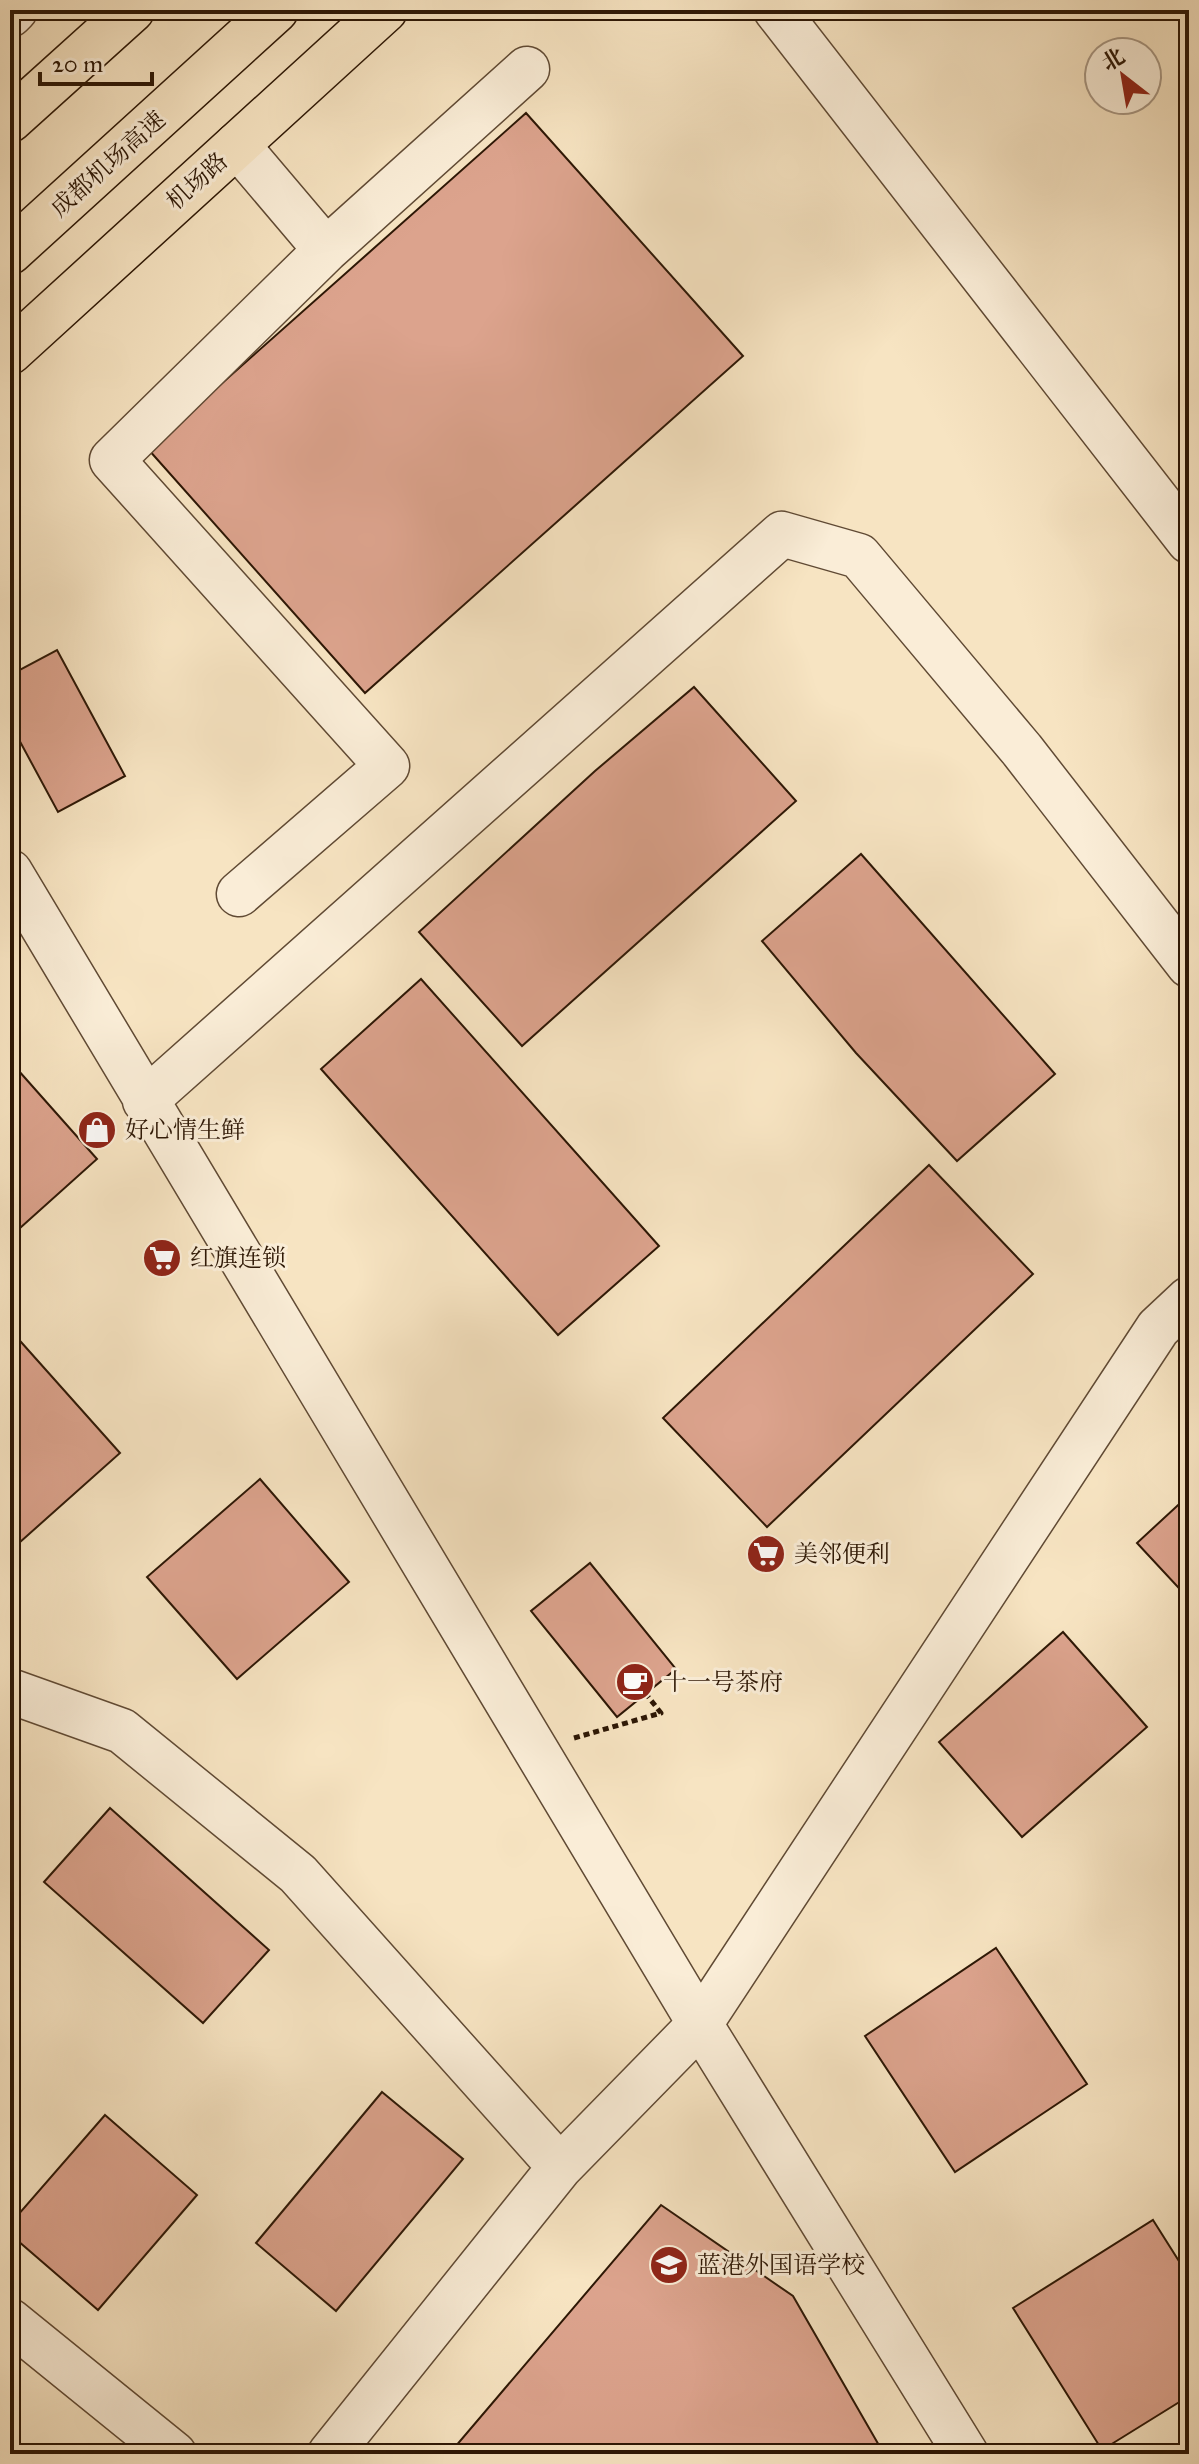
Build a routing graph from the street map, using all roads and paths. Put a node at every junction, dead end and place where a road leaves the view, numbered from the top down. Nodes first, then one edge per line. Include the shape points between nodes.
1 (15, 10) edge
2 (132, 10) edge
3 (276, 10) edge
4 (385, 10) edge
5 (776, 10) edge
6 (10, 15) edge
7 (527, 69) dead end
8 (10, 120) edge
9 (237, 145) junction
10 (326, 250) junction
11 (10, 252) edge
12 (10, 352) edge
13 (1189, 541) edge
14 (10, 872) edge
15 (239, 894) dead end
16 (1189, 965) edge
17 (145, 1101) junction
18 (1189, 1299) edge
19 (10, 1691) edge
20 (646, 1694) dead end
21 (535, 1749) junction
22 (700, 2024) junction
23 (560, 2167) junction
24 (10, 2321) edge
25 (174, 2454) edge
26 (330, 2454) edge
27 (966, 2454) edge

1 - 6 street
2 - 8 main road
3 - 11 main road, 成都机场高速
4 - 9 main road, 机场路
5 - 13 street
7 - 10 street
9 - 10 street
9 - 12 main road, 机场路
10 - 15 street via 112,460 387,766
14 - 17 street
16 - 17 street via 1022,750 859,556 782,534
17 - 21 street
18 - 22 street via 1158,1328
19 - 23 street via 122,1731 298,1874
20 - 21 path via 661,1713
21 - 22 street
22 - 23 street
22 - 27 street
23 - 26 street
24 - 25 street

